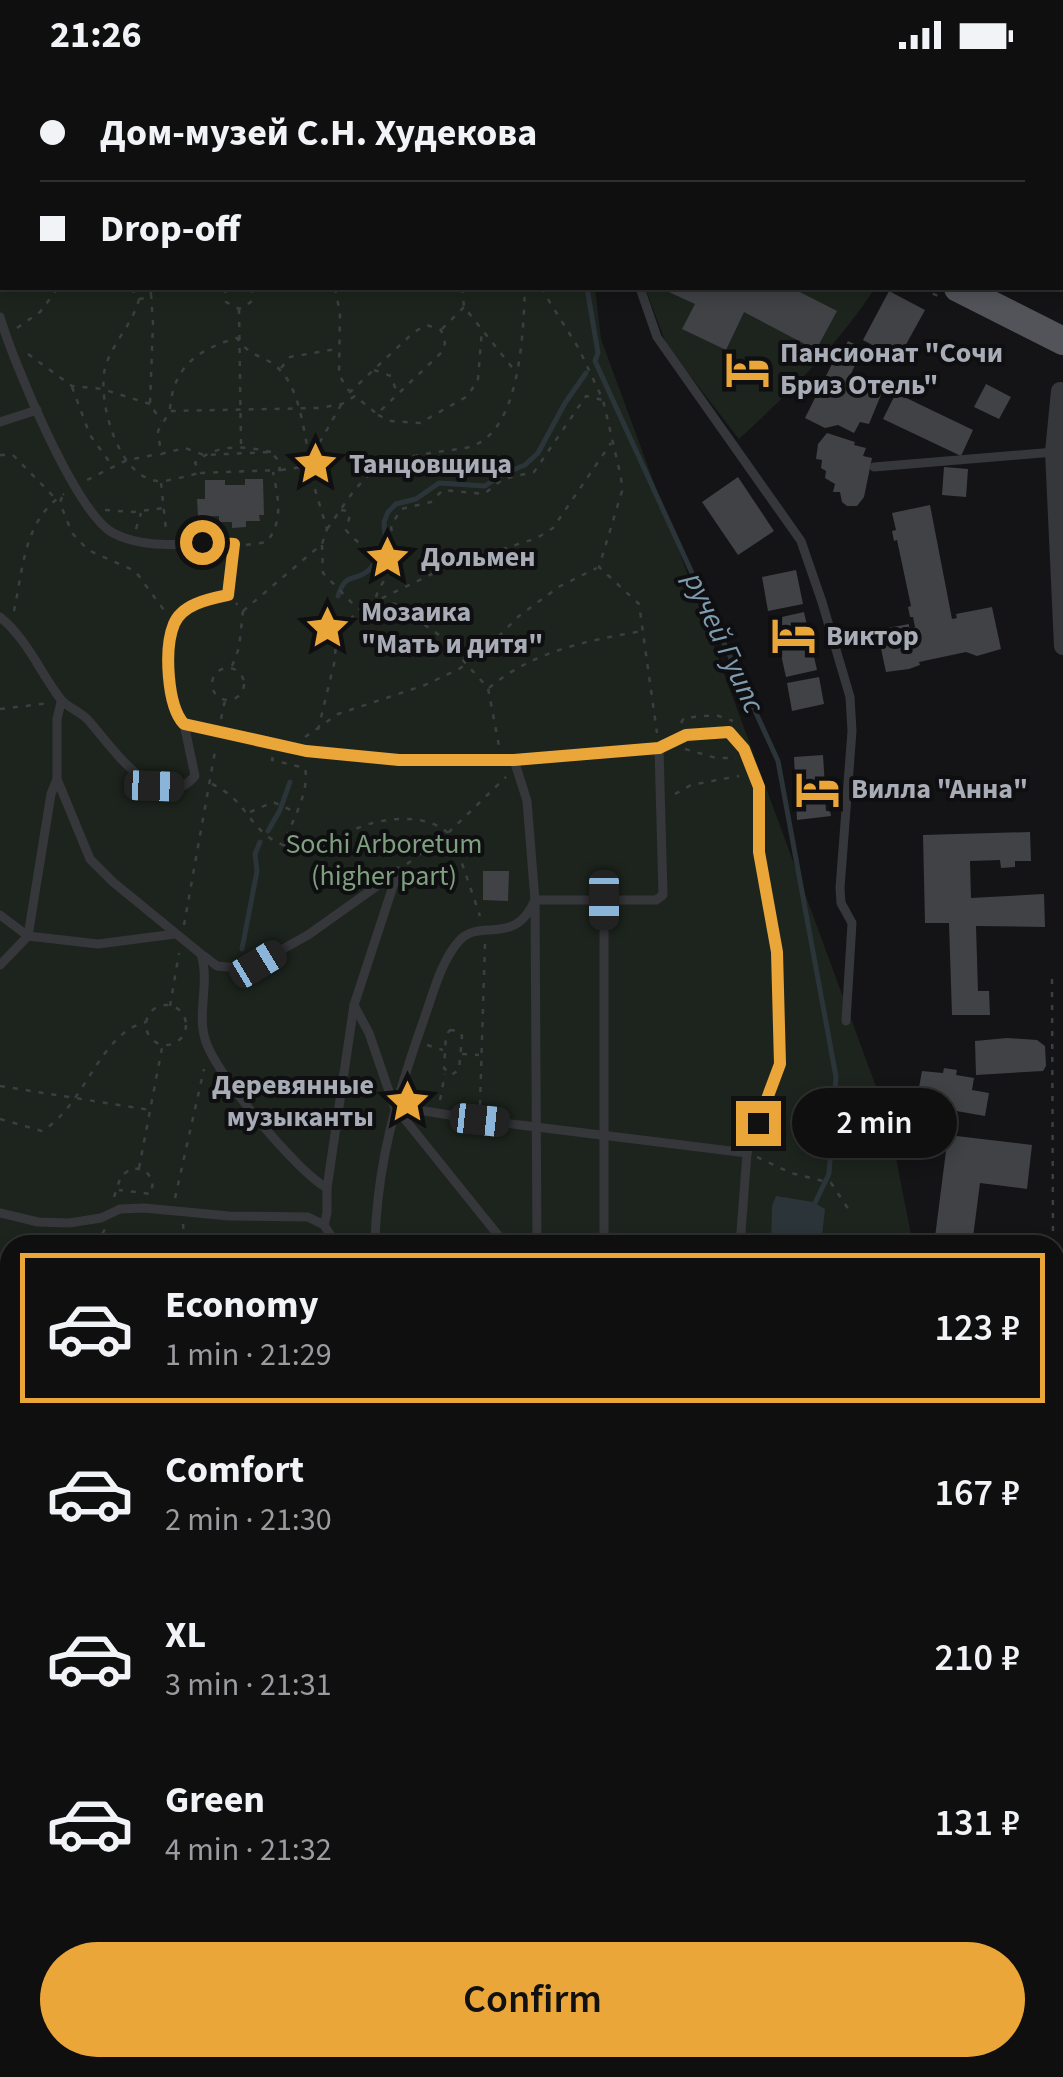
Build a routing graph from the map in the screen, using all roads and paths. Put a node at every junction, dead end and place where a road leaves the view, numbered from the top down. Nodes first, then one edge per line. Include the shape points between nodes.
1 (56, 290) edge
2 (133, 290) edge
3 (152, 290) edge
4 (225, 290) edge
5 (252, 290) edge
6 (335, 290) edge
7 (462, 290) edge
8 (525, 290) edge
9 (542, 290) edge
10 (638, 290) edge
11 (962, 290) edge
12 (151, 294) junction
13 (139, 298) junction
14 (464, 307) junction
15 (239, 309) junction
16 (0, 317) edge
17 (482, 329) junction
18 (440, 330) junction
19 (6, 336) junction
20 (237, 338) junction
21 (1063, 341) edge
22 (338, 348) junction
23 (280, 370) junction
24 (374, 370) junction
25 (516, 372) junction
26 (72, 386) junction
27 (102, 389) junction
28 (1060, 390) dead end
29 (350, 392) junction
30 (398, 394) junction
31 (355, 396) junction
32 (603, 400) junction
33 (150, 404) junction
34 (342, 404) junction
35 (297, 406) junction
36 (242, 408) junction
37 (37, 410) junction
38 (170, 411) junction
39 (377, 414) junction
40 (0, 422) edge
41 (162, 423) junction
42 (612, 442) junction
43 (242, 446) junction
44 (270, 452) junction
45 (1054, 452) junction
46 (161, 454) junction
47 (204, 454) junction
48 (311, 454) junction
49 (0, 455) edge
50 (127, 460) junction
51 (112, 466) junction
52 (304, 466) junction
53 (874, 467) dead end
54 (273, 470) junction
55 (280, 470) junction
56 (201, 473) junction
57 (310, 473) junction
58 (161, 482) junction
59 (76, 486) junction
60 (63, 494) junction
61 (56, 499) junction
62 (164, 508) junction
63 (90, 509) junction
64 (341, 510) junction
65 (142, 511) junction
66 (328, 529) junction
67 (132, 540) junction
68 (167, 544) junction
69 (234, 544) junction
70 (322, 544) junction
71 (394, 559) junction
72 (599, 567) junction
73 (228, 595) junction
74 (376, 600) junction
75 (243, 610) junction
76 (358, 610) junction
77 (0, 617) edge
78 (174, 624) junction
79 (11, 626) junction
80 (644, 630) junction
81 (1063, 646) edge
82 (465, 664) junction
83 (231, 668) junction
84 (488, 688) junction
85 (225, 700) junction
86 (61, 702) junction
87 (0, 709) edge
88 (682, 722) dead end
89 (184, 724) junction
90 (219, 730) junction
91 (318, 730) junction
92 (670, 742) junction
93 (738, 742) junction
94 (286, 747) junction
95 (659, 748) junction
96 (501, 758) junction
97 (748, 759) junction
98 (272, 760) dead end
99 (514, 764) junction
100 (754, 772) junction
101 (57, 779) junction
102 (210, 783) junction
103 (660, 801) junction
104 (294, 812) junction
105 (248, 814) junction
106 (449, 832) junction
107 (283, 845) junction
108 (398, 871) junction
109 (535, 900) junction
110 (604, 900) junction
111 (0, 915) edge
112 (485, 932) junction
113 (179, 935) junction
114 (28, 936) junction
115 (202, 954) junction
116 (0, 966) edge
117 (1052, 979) dead end
118 (170, 1006) junction
119 (354, 1006) junction
120 (146, 1022) junction
121 (846, 1022) dead end
122 (416, 1041) junction
123 (162, 1045) junction
124 (208, 1048) junction
125 (445, 1051) junction
126 (460, 1054) junction
127 (482, 1055) junction
128 (445, 1072) junction
129 (0, 1086) edge
130 (76, 1098) junction
131 (394, 1106) junction
132 (150, 1110) junction
133 (438, 1113) junction
134 (0, 1119) edge
135 (480, 1120) junction
136 (537, 1127) junction
137 (604, 1134) junction
138 (747, 1152) junction
139 (138, 1169) junction
140 (327, 1188) junction
141 (182, 1212) junction
142 (851, 1213) dead end
143 (0, 1214) edge
144 (324, 1225) junction
145 (184, 1235) edge
146 (330, 1235) edge
147 (377, 1235) edge
148 (498, 1235) edge
149 (537, 1235) edge
150 (604, 1235) edge
151 (741, 1235) edge
152 (1053, 1235) edge

1 - 19 path via 40,312
2 - 13 path
3 - 12 path
4 - 15 path via 226,302
5 - 15 path via 251,302
6 - 22 path
7 - 14 path
8 - 25 path
9 - 32 path
10 - 121 lane via 657,337 801,541 850,697 840,888 852,923
11 - 21 main road
12 - 13 path
12 - 33 path
13 - 27 path via 106,365
14 - 17 path
14 - 18 path
15 - 20 path
16 - 19 lane
17 - 25 path
17 - 39 path via 478,380 468,396 420,422
18 - 24 path via 420,328
18 - 30 path via 442,352
19 - 26 path
19 - 37 lane
20 - 23 path via 246,351
20 - 36 path
20 - 38 path via 194,355 180,371
22 - 23 path via 290,357
22 - 29 path via 338,375
23 - 35 path
24 - 29 path
24 - 30 path via 391,376
25 - 64 path via 490,438 375,471
26 - 27 path
26 - 51 path via 85,426
27 - 33 path
27 - 50 path via 114,439
28 - 45 street
29 - 31 path
30 - 39 path
31 - 34 path
31 - 39 path
32 - 42 path
32 - 71 path via 586,396 534,472 503,479 484,494 443,490 431,502 402,509 390,526
33 - 41 path
34 - 35 path
34 - 48 path
35 - 36 path
35 - 48 path
36 - 38 path
36 - 43 path
37 - 40 lane
37 - 59 lane
38 - 41 path
41 - 46 path
42 - 72 path via 622,491
42 - 74 path via 553,528
43 - 44 path
43 - 47 path
44 - 47 path
44 - 55 path
45 - 53 lane
45 - 81 street
46 - 47 path via 186,448
46 - 50 path
47 - 56 path via 195,463
48 - 52 path
48 - 57 path via 323,465
49 - 61 path via 14,455
50 - 51 path
50 - 58 path
51 - 59 path
52 - 55 path
52 - 57 path
54 - 55 path
54 - 56 path
54 - 69 path via 281,514 272,537 255,546
56 - 58 path
57 - 66 path
58 - 62 path
59 - 60 path
59 - 63 lane
60 - 61 path
60 - 78 path via 72,534 88,550 134,571
61 - 79 path via 35,522
62 - 65 path
62 - 68 path
63 - 65 path
63 - 67 lane via 111,532
64 - 66 path
64 - 71 path via 350,515 350,535 384,565
65 - 67 path
66 - 70 path
67 - 68 lane
68 - 69 lane
69 - 73 lane
70 - 75 path
70 - 76 path via 323,573
71 - 74 path
72 - 80 path via 638,604
72 - 82 path via 560,586
73 - 75 path
73 - 78 lane via 186,610
74 - 76 path
74 - 82 path via 395,604 442,637
75 - 83 path
76 - 91 path via 337,636
77 - 79 lane
78 - 89 lane via 170,697
79 - 86 lane
80 - 84 path via 549,652
80 - 95 path
82 - 84 path
82 - 91 path via 338,714
83 - 85 path via 218,671 212,682 214,694
83 - 85 path via 244,687 238,698
84 - 96 path
85 - 90 path
86 - 87 path
86 - 89 lane via 77,709 154,786 176,787 195,776
86 - 101 lane
88 - 93 path via 728,717
89 - 90 lane
90 - 94 lane
90 - 102 path
91 - 94 path
92 - 93 lane via 729,732
92 - 95 lane
92 - 97 path via 692,753
93 - 97 lane
94 - 96 lane via 353,758
95 - 99 lane
95 - 103 lane
96 - 99 lane
97 - 100 lane
98 - 104 path via 304,768 304,796
99 - 106 path
99 - 109 lane via 527,800
100 - 103 path via 691,786
100 - 138 lane via 759,852 777,952 780,1064
101 - 113 lane via 90,858
101 - 114 lane
102 - 105 path via 232,793
102 - 113 path
103 - 110 lane via 663,896
104 - 105 path via 267,803
104 - 107 path
105 - 107 path
106 - 107 path via 394,819 321,846
106 - 108 path
106 - 112 path
108 - 115 lane via 308,935 246,969 218,966
108 - 119 lane
109 - 110 lane
109 - 112 lane via 516,926
109 - 136 lane
110 - 137 lane
111 - 114 lane
112 - 122 lane via 460,940
112 - 127 path
113 - 114 lane via 98,944
113 - 115 lane
113 - 118 path
114 - 116 lane
115 - 124 lane
117 - 152 path
118 - 120 path via 155,1008
118 - 123 path via 183,1014 186,1030 178,1042
119 - 131 lane
119 - 140 lane
120 - 123 path via 149,1037
120 - 130 path via 121,1032
122 - 125 path
122 - 131 lane
123 - 132 path
124 - 140 lane via 304,1173
124 - 141 path via 175,1198
125 - 126 path via 446,1035 455,1030 462,1036
125 - 128 path
126 - 127 path
126 - 128 path via 459,1070
127 - 135 path
128 - 133 path
129 - 130 path
130 - 132 path
130 - 134 path via 42,1131
131 - 133 lane
131 - 147 lane
131 - 148 lane
132 - 139 path
133 - 135 lane
135 - 136 lane
136 - 137 lane
136 - 149 lane
137 - 138 lane
137 - 150 lane
138 - 142 path via 790,1173 831,1182
138 - 151 lane
139 - 139 path via 153,1181 151,1194 118,1190 120,1176
140 - 144 lane
141 - 143 lane via 120,1209 101,1218 38,1222
141 - 144 lane via 308,1217
141 - 145 path
144 - 146 lane

